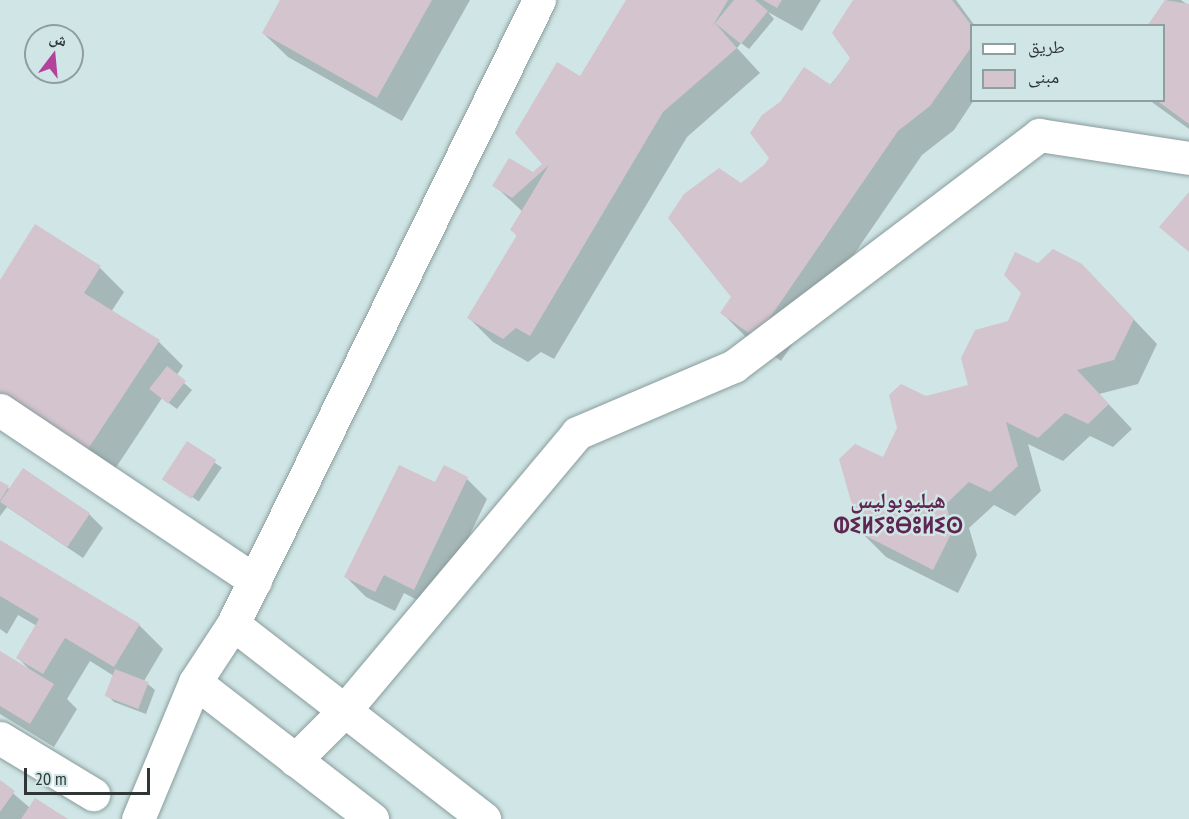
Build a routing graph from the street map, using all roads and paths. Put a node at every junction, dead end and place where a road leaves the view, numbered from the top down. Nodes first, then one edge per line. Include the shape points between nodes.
1 (539, 0) edge
2 (1189, 158) edge
3 (0, 410) edge
4 (255, 581) junction
5 (234, 624) junction
6 (195, 682) junction
7 (344, 711) junction
8 (0, 738) edge
9 (295, 760) junction
10 (93, 794) dead end
11 (138, 819) edge
12 (372, 819) edge
13 (484, 819) edge

1 - 4 street
2 - 7 street via 1039,135 734,366 577,433
3 - 4 street
4 - 5 street
5 - 6 street
5 - 7 street
6 - 9 street
6 - 11 street
7 - 9 street
7 - 13 street
8 - 10 street
9 - 12 street

